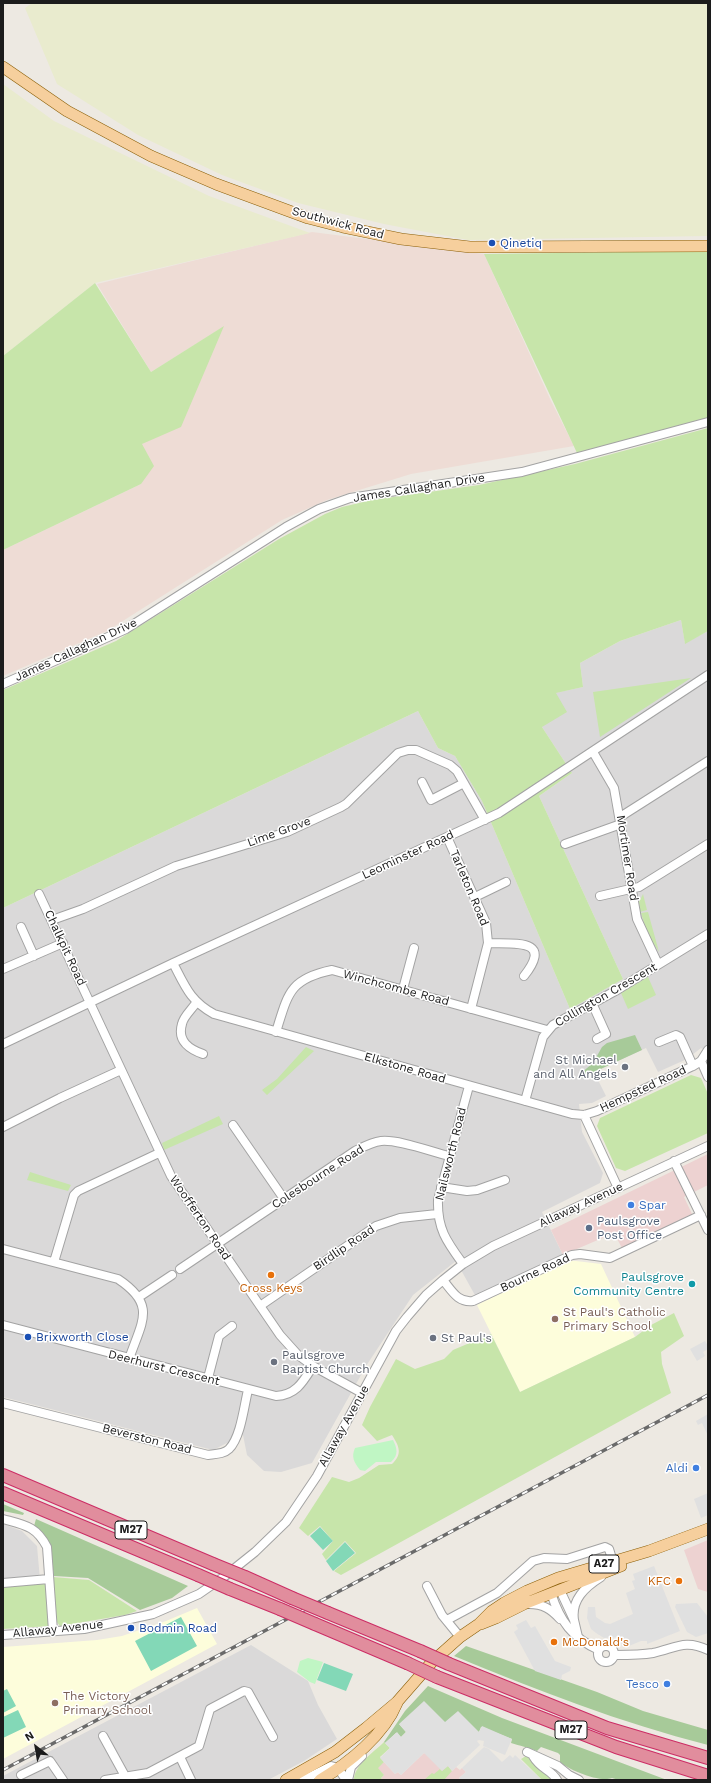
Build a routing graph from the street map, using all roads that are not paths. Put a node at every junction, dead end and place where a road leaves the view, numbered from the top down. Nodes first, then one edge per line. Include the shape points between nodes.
1 (3, 67) edge
2 (708, 246) edge
3 (708, 422) edge
4 (708, 675) edge
5 (3, 684) edge
6 (593, 752) junction
7 (708, 761) edge
8 (422, 782) dead end
9 (464, 783) junction
10 (485, 820) junction
11 (621, 821) junction
12 (447, 837) junction
13 (565, 844) dead end
14 (708, 844) edge
15 (506, 882) dead end
16 (632, 888) junction
17 (40, 894) dead end
18 (600, 896) dead end
19 (475, 897) junction
20 (52, 920) junction
21 (21, 928) dead end
22 (708, 934) edge
23 (63, 943) junction
24 (488, 943) junction
25 (414, 948) dead end
26 (34, 956) junction
27 (174, 963) junction
28 (658, 964) junction
29 (3, 969) edge
30 (524, 976) dead end
31 (403, 989) junction
32 (90, 1002) junction
33 (196, 1003) junction
34 (592, 1003) junction
35 (471, 1009) junction
36 (547, 1030) junction
37 (276, 1032) junction
38 (597, 1038) dead end
39 (659, 1042) dead end
40 (3, 1044) edge
41 (708, 1050) edge
42 (203, 1054) dead end
43 (701, 1061) junction
44 (693, 1066) junction
45 (121, 1070) junction
46 (708, 1076) edge
47 (469, 1086) junction
48 (525, 1101) junction
49 (584, 1115) junction
50 (233, 1125) dead end
51 (3, 1128) edge
52 (708, 1146) edge
53 (159, 1153) junction
54 (449, 1156) junction
55 (674, 1161) junction
56 (505, 1180) dead end
57 (441, 1187) junction
58 (618, 1188) junction
59 (284, 1199) junction
60 (437, 1214) junction
61 (701, 1215) junction
62 (708, 1230) edge
63 (218, 1243) junction
64 (3, 1249) edge
65 (54, 1262) junction
66 (463, 1264) junction
67 (180, 1269) dead end
68 (172, 1275) dead end
69 (443, 1280) junction
70 (139, 1297) junction
71 (260, 1306) junction
72 (3, 1325) edge
73 (232, 1326) dead end
74 (129, 1359) junction
75 (313, 1366) junction
76 (208, 1378) junction
77 (248, 1390) junction
78 (362, 1393) junction
79 (3, 1403) edge
80 (3, 1475) edge
81 (3, 1493) edge
82 (3, 1519) edge
83 (708, 1529) edge
84 (615, 1566) junction
85 (558, 1578) junction
86 (49, 1579) junction
87 (3, 1583) edge
88 (427, 1586) dead end
89 (554, 1590) junction
90 (524, 1604) junction
91 (497, 1608) junction
92 (447, 1620) junction
93 (574, 1620) junction
94 (479, 1624) junction
95 (565, 1624) junction
96 (53, 1631) junction
97 (3, 1635) edge
98 (460, 1637) junction
99 (578, 1637) junction
100 (599, 1650) junction
101 (708, 1650) edge
102 (615, 1655) junction
103 (398, 1702) junction
104 (375, 1735) junction
105 (103, 1736) dead end
106 (273, 1737) dead end
107 (643, 1739) junction
108 (335, 1752) junction
109 (708, 1753) edge
110 (180, 1757) junction
111 (708, 1758) edge
112 (330, 1774) edge
113 (21, 1775) dead end
114 (125, 1776) junction
115 (708, 1776) edge
116 (63, 1780) edge
117 (106, 1780) edge
118 (191, 1780) edge
119 (286, 1780) edge
120 (303, 1780) edge
121 (347, 1780) edge
122 (557, 1780) edge
123 (579, 1780) edge

1 - 2 main road, Southwick Road via 67,111 151,156 216,184 308,218 343,227 401,239 470,247
3 - 5 street, James Callaghan Drive via 522,472 368,494 332,504 286,527 126,629
4 - 6 street, Leominster Road
6 - 10 street, Leominster Road
6 - 11 street, Mortimer Road via 614,788
7 - 11 street
8 - 9 street via 431,800
9 - 10 street, Lime Grove
9 - 20 street, Lime Grove via 454,768 426,754 412,750 398,753 341,807 294,829 176,866 83,909
10 - 12 street, Leominster Road
11 - 13 street
11 - 16 street, Mortimer Road
12 - 19 street, Tarleton Road
12 - 27 street, Leominster Road
14 - 16 street via 639,887
15 - 19 street
16 - 18 street
16 - 28 street, Mortimer Road via 636,919
17 - 20 street, Chalkpit Road
19 - 24 street, Tarleton Road via 486,924
20 - 23 street, Chalkpit Road
21 - 26 street
22 - 28 street, Collington Crescent
23 - 26 street
23 - 32 street, Chalkpit Road
24 - 30 street via 527,944 533,948 533,963
24 - 35 street, Tarleton Road
25 - 31 street
26 - 29 street
27 - 32 street, Leominster Road
27 - 33 street, Elkstone Road via 187,991
28 - 34 street, Collington Crescent
31 - 35 street, Winchcombe Road
31 - 37 street, Winchcombe Road via 332,970 314,974 298,983 287,996
32 - 40 street
32 - 45 street, Woofferton Road
33 - 37 street, Elkstone Road via 214,1014
33 - 42 street via 182,1024 182,1036 191,1050
34 - 36 street, Collington Crescent
34 - 38 street via 606,1034
35 - 36 street, Winchcombe Road
36 - 48 street, Collington Crescent
37 - 47 street, Elkstone Road
39 - 44 street via 676,1035 680,1037
41 - 43 street
43 - 44 street, Hempsted Road
43 - 46 street
44 - 49 street, Hempsted Road
45 - 51 street
45 - 53 street, Woofferton Road
47 - 48 street, Elkstone Road
47 - 54 street, Nailsworth Road
48 - 49 street, Elkstone Road
49 - 58 street
50 - 59 street
52 - 55 street, Allaway Avenue
53 - 63 street, Woofferton Road via 171,1176
53 - 65 street via 78,1191 74,1196
54 - 57 street, Nailsworth Road
54 - 59 street, Colesbourne Road via 395,1142 371,1143
55 - 58 street, Allaway Avenue
55 - 61 street
56 - 57 street via 467,1192
57 - 60 street, Nailsworth Road
58 - 66 street, Allaway Avenue via 492,1246
59 - 63 street, Colesbourne Road
60 - 66 street, Nailsworth Road via 445,1239
60 - 71 street, Birdlip Road via 400,1218 376,1226
61 - 62 street
61 - 69 street, Bourne Road via 610,1258 572,1255 473,1301 460,1300
63 - 67 street, Colesbourne Road
63 - 71 street, Woofferton Road
64 - 65 street
65 - 70 street via 118,1279
66 - 69 street, Allaway Avenue
68 - 70 street
69 - 78 street, Allaway Avenue via 426,1295 396,1332
70 - 74 street via 144,1312
71 - 75 street, Woofferton Road via 280,1335 298,1355
72 - 74 street, Deerhurst Crescent
73 - 76 street via 219,1336
74 - 76 street, Deerhurst Crescent
75 - 77 street, Deerhurst Crescent via 299,1387 284,1396
75 - 78 street, Woofferton Road
76 - 77 street, Deerhurst Crescent
77 - 79 street, Beverston Road via 235,1441 228,1450 208,1455
78 - 96 street, Allaway Avenue via 317,1476 286,1522 225,1576 199,1594 153,1614 93,1627
80 - 107 highway, M27, bridge via 449,1664 607,1728
81 - 115 highway, M27, bridge via 437,1677 616,1747
82 - 86 street via 30,1526 41,1536 47,1547
83 - 84 main road, A27 via 649,1552 637,1560
84 - 85 main road, A27
84 - 89 main road, A27
84 - 92 street via 609,1549 605,1547 567,1559 544,1558 533,1561 497,1593
84 - 93 street via 578,1597 574,1606
85 - 89 main road
85 - 91 main road, A27 via 526,1591
86 - 87 street
86 - 96 street
88 - 92 street
89 - 90 main road, A27
89 - 91 main road via 542,1589
89 - 93 street
89 - 95 street
90 - 94 main road, A27
90 - 95 street via 538,1604 548,1608
91 - 94 main road, A27
92 - 98 street
93 - 99 street
94 - 98 main road, A27
95 - 99 street
96 - 97 street, Allaway Avenue
98 - 103 main road, A27 via 432,1662
99 - 100 street via 587,1645
100 - 102 street via 608,1646 613,1649
100 - 102 street via 599,1658 604,1662 612,1661
101 - 102 street via 692,1644 683,1644 648,1654
103 - 104 main road, A27 via 392,1716
103 - 108 main road, A27
104 - 112 main road, A27 via 355,1755
104 - 121 street via 368,1749 351,1767
105 - 114 street
106 - 110 street via 248,1692 244,1691 210,1710 199,1746
107 - 109 highway
107 - 111 highway, M27
108 - 112 street via 331,1757
108 - 119 main road, A27
110 - 114 street via 148,1773
110 - 118 street
112 - 120 street
112 - 121 street
113 - 116 street via 50,1761
114 - 117 street
122 - 123 street via 553,1774 539,1766 530,1754 558,1766 568,1776

